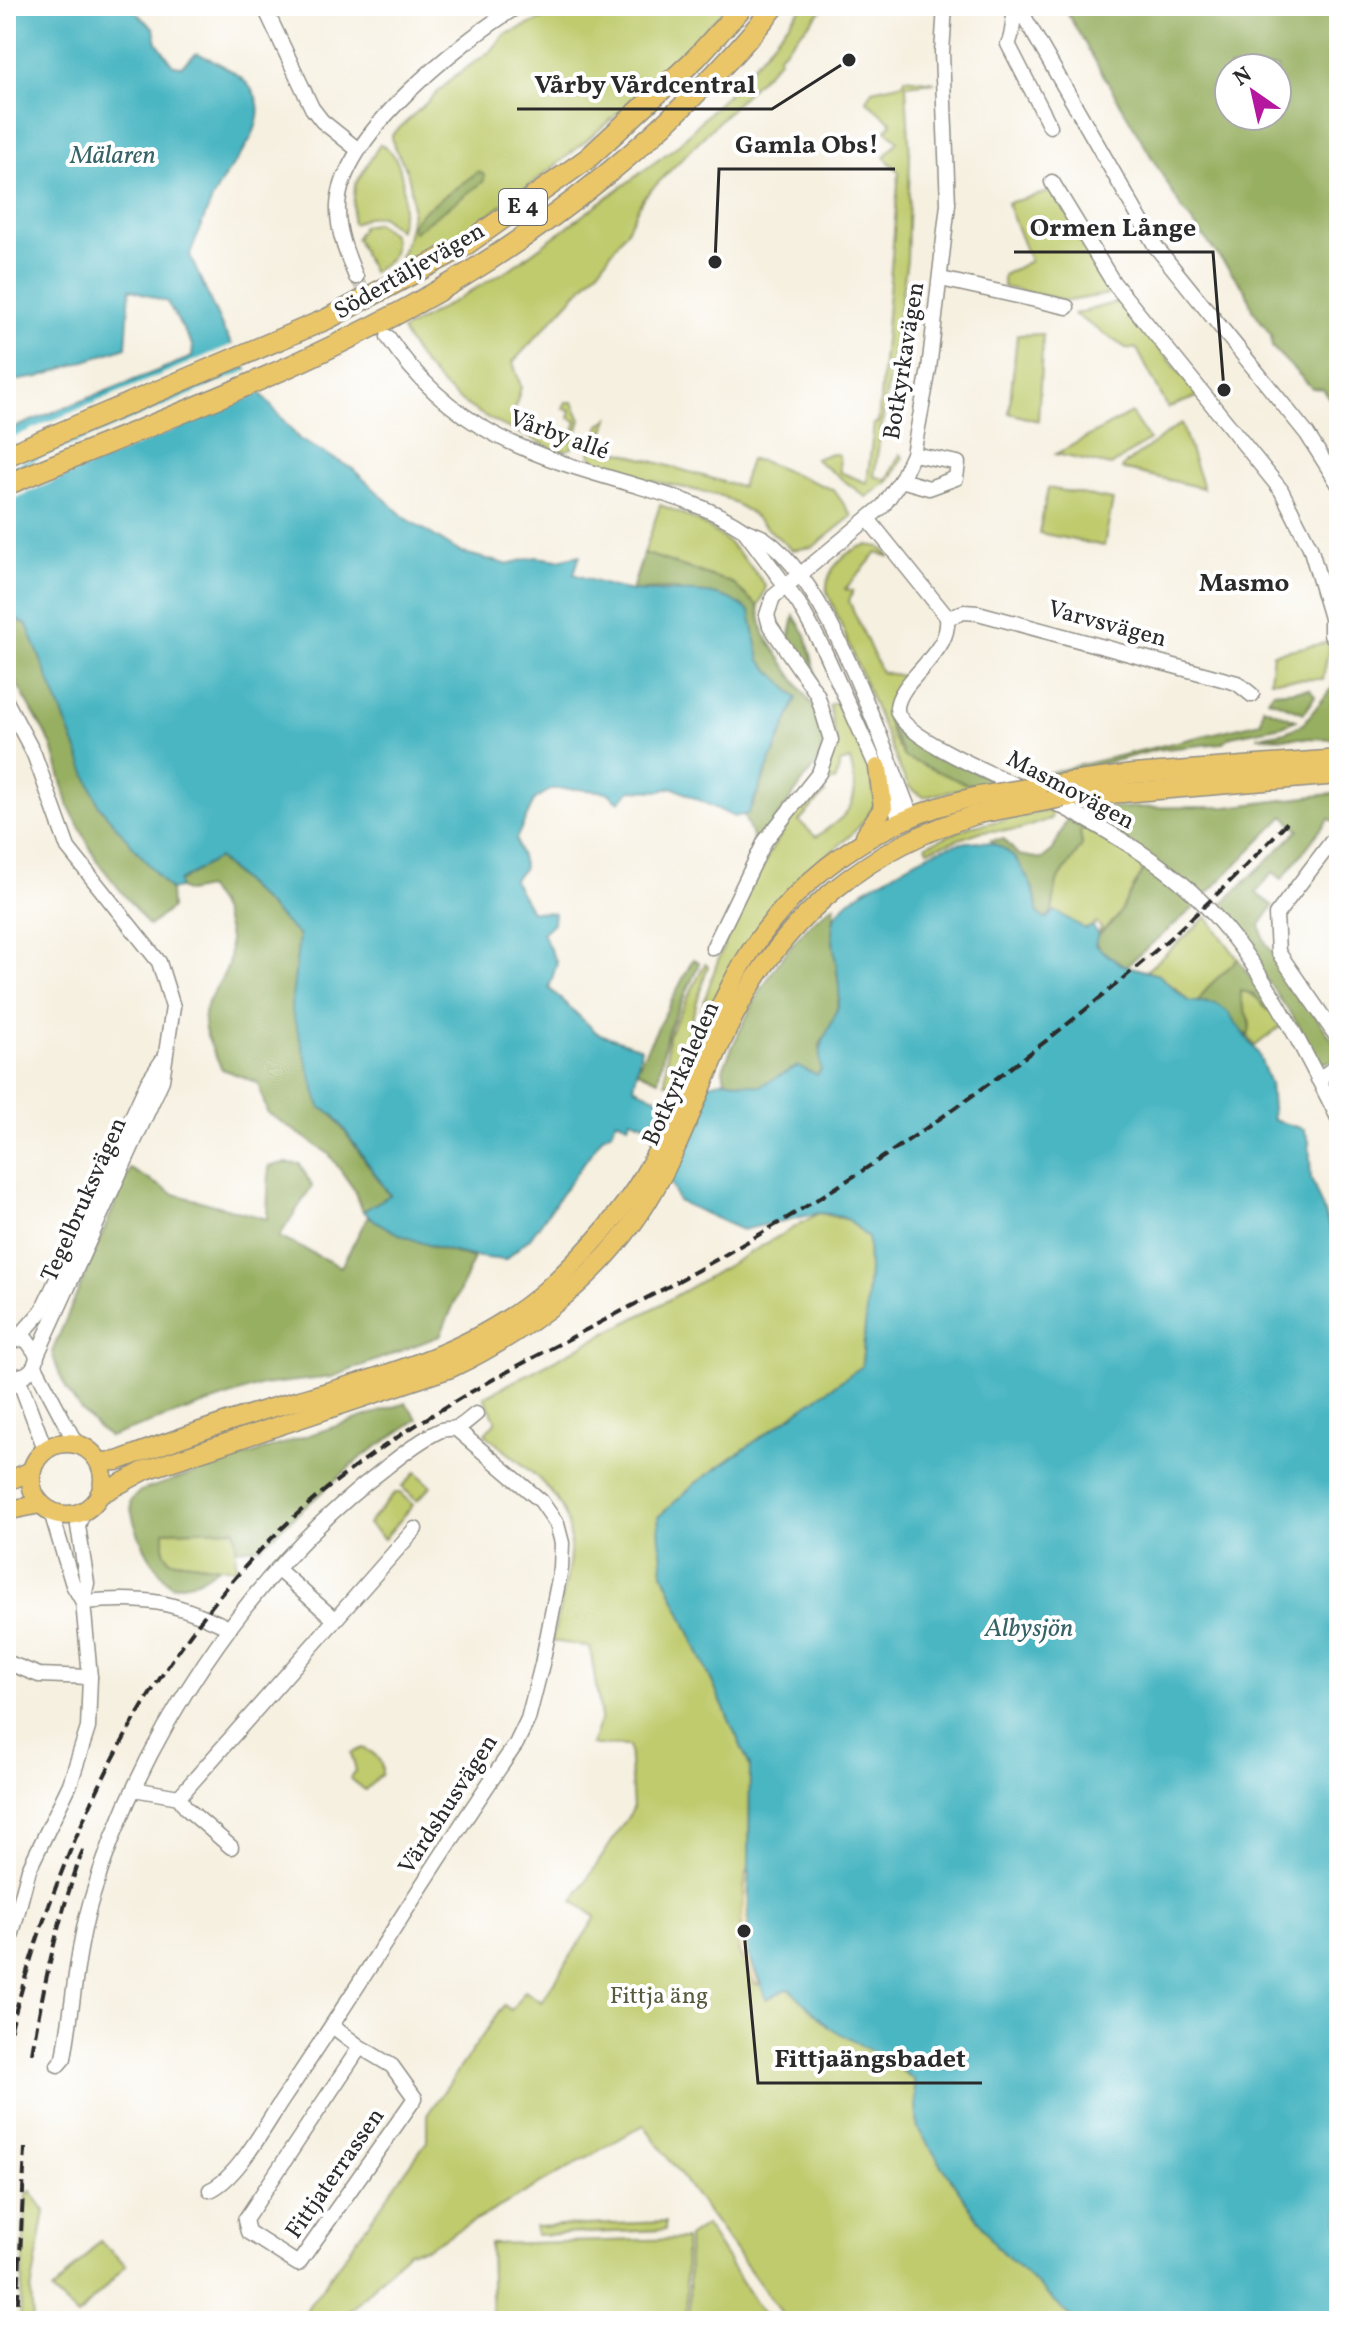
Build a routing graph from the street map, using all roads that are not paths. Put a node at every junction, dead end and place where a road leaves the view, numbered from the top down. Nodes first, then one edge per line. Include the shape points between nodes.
1 (264, 6) edge
2 (518, 6) edge
3 (743, 6) edge
4 (775, 6) edge
5 (945, 6) edge
6 (1019, 6) edge
7 (1050, 126) dead end
8 (357, 149) junction
9 (1052, 182) dead end
10 (356, 277) tunnel mouth
11 (941, 279) junction
12 (1067, 307) dead end
13 (388, 337) tunnel mouth
14 (913, 454) junction
15 (6, 456) edge
16 (901, 480) junction
17 (6, 485) edge
18 (1339, 485) edge
19 (868, 519) junction
20 (744, 530) junction
21 (799, 574) junction
22 (785, 585) junction
23 (947, 618) junction
24 (1331, 635) dead end
25 (1252, 695) dead end
26 (6, 701) edge
27 (1339, 759) edge
28 (878, 768) junction
29 (1339, 775) edge
30 (979, 805) junction
31 (905, 817) junction
32 (1339, 832) edge
33 (913, 837) junction
34 (855, 846) junction
35 (713, 948) dead end
36 (1339, 1040) edge
37 (162, 1060) junction
38 (1339, 1065) edge
39 (703, 1068) junction
40 (1318, 1079) junction
41 (1339, 1120) edge
42 (644, 1191) junction
43 (11, 1338) edge
44 (36, 1361) junction
45 (12, 1375) edge
46 (476, 1414) dead end
47 (455, 1428) junction
48 (75, 1442) junction
49 (45, 1449) junction
50 (100, 1462) junction
51 (31, 1471) junction
52 (6, 1482) edge
53 (101, 1494) junction
54 (46, 1508) junction
55 (6, 1511) edge
56 (83, 1512) junction
57 (415, 1529) dead end
58 (277, 1569) junction
59 (83, 1602) junction
60 (333, 1618) junction
61 (229, 1628) junction
62 (6, 1662) edge
63 (90, 1677) junction
64 (134, 1789) junction
65 (179, 1797) junction
66 (231, 1847) dead end
67 (6, 1956) edge
68 (332, 2026) junction
69 (360, 2047) junction
70 (58, 2065) dead end
71 (210, 2190) dead end

1 - 8 street via 312,108
2 - 8 street via 426,78
3 - 15 highway, Södertäljevägen / E 4 via 637,115 518,211 395,286
4 - 17 highway, Södertäljevägen / E 4 via 652,134 532,231 406,309
5 - 11 street, Botkyrkavägen via 948,204
6 - 7 street via 1008,44
6 - 18 street via 1156,247 1307,434
8 - 10 street via 338,205 343,242
9 - 24 street via 1113,282 1281,490 1310,547
11 - 12 street
11 - 14 street, Botkyrkavägen
13 - 20 street, Vårby allé via 441,398 500,440 548,460 702,506
14 - 16 street, Botkyrkavägen
14 - 16 street via 958,463 956,478 929,488
16 - 19 street, Botkyrkavägen
19 - 21 street, Botkyrkavägen
19 - 23 street
20 - 21 street, Vårby allé via 764,538
20 - 22 street, Vårby allé
21 - 22 street, Botkyrkavägen
21 - 31 street, Vårby allé via 824,611
22 - 28 street, Vårby allé via 823,648
22 - 35 street, Botkyrkavägen via 771,602 768,621 822,705 831,740 819,773 765,841
23 - 25 street, Varvsvägen via 978,613 1237,683
23 - 40 street, Masmovägen via 940,646 901,695 901,720 922,738 1063,807 1187,887 1252,966
26 - 37 street, Tegelbruksvägen via 34,754 68,848 145,941 168,981 173,1007
27 - 30 main road, Botkyrkaleden, bridge via 1039,786
28 - 31 street, Vårby allé
28 - 34 main road via 881,813
29 - 30 main road, Botkyrkaleden, bridge
30 - 31 main road, Botkyrkaleden
30 - 33 main road, Botkyrkaleden
31 - 33 main road
31 - 34 main road, Botkyrkaleden
32 - 36 street via 1276,915 1278,952
33 - 39 main road, Botkyrkaleden via 836,887 776,950
34 - 39 main road, Botkyrkaleden via 811,880 764,932 725,996
37 - 43 street, Tegelbruksvägen via 42,1311
37 - 44 street, Tegelbruksvägen via 162,1080
38 - 40 street
39 - 42 main road, Botkyrkaleden via 682,1136
40 - 41 street, Masmovägen
42 - 50 main road, Botkyrkaleden via 519,1312 482,1335 400,1370 210,1426 117,1461
42 - 53 main road, Botkyrkaleden via 628,1229 577,1284 490,1349 416,1380 146,1470
43 - 44 street via 32,1343
44 - 45 street
44 - 48 street
45 - 49 street
46 - 47 street
47 - 58 street via 436,1432 384,1468 342,1502
47 - 68 street, Värdshusvägen via 541,1501 557,1524 561,1568 542,1664 516,1744
48 - 49 main road
48 - 50 main road
49 - 51 main road
50 - 53 main road
51 - 52 main road
51 - 54 main road via 31,1484
53 - 56 main road, Botkyrkaleden
54 - 55 main road
54 - 56 main road
54 - 59 street
56 - 59 street via 78,1526 87,1583
57 - 60 street
58 - 60 street
58 - 61 street
59 - 61 street via 161,1601
59 - 63 street
60 - 65 street
61 - 64 street
62 - 63 street via 58,1678
63 - 67 street via 88,1728 80,1758 29,1869
64 - 65 street
64 - 70 street via 90,1905 64,2058
65 - 66 street
68 - 69 street, Fittjaterrassen
68 - 71 street, Värdshusvägen via 245,2154 221,2186
69 - 69 street, Fittjaterrassen via 245,2220 248,2232 298,2264 415,2098 392,2066

